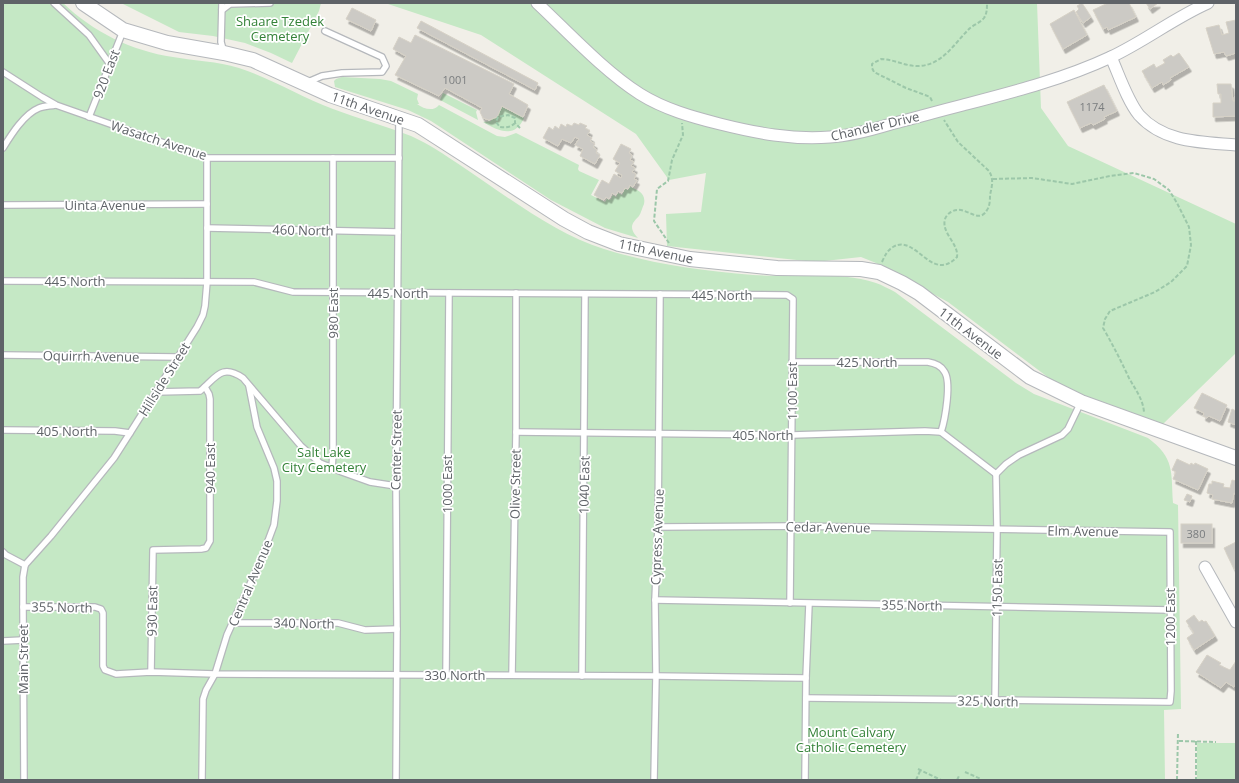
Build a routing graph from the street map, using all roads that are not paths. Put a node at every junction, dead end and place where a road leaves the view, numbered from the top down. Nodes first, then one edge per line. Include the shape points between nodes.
1 (54, 3) edge
2 (84, 3) edge
3 (222, 3) edge
4 (270, 3) edge
5 (538, 3) edge
6 (1208, 3) edge
7 (222, 10) junction
8 (123, 30) junction
9 (325, 31) dead end
10 (224, 53) junction
11 (1111, 57) junction
12 (109, 63) junction
13 (3, 72) edge
14 (304, 83) junction
15 (56, 105) junction
16 (89, 117) junction
17 (399, 119) junction
18 (1236, 145) edge
19 (3, 148) edge
20 (207, 158) junction
21 (333, 158) junction
22 (399, 158) junction
23 (207, 204) junction
24 (3, 205) edge
25 (207, 228) junction
26 (333, 230) junction
27 (398, 232) junction
28 (3, 281) edge
29 (207, 282) junction
30 (332, 292) junction
31 (398, 293) junction
32 (449, 293) junction
33 (516, 294) junction
34 (585, 294) junction
35 (660, 294) junction
36 (792, 299) joint
37 (3, 355) edge
38 (178, 357) junction
39 (792, 362) junction
40 (249, 386) junction
41 (205, 387) junction
42 (156, 392) junction
43 (1081, 402) junction
44 (3, 430) edge
45 (516, 432) junction
46 (941, 432) junction
47 (130, 433) junction
48 (585, 433) junction
49 (658, 434) junction
50 (792, 435) junction
51 (1236, 458) edge
52 (332, 468) junction
53 (996, 474) junction
54 (396, 486) junction
55 (791, 526) junction
56 (658, 527) junction
57 (997, 530) junction
58 (1170, 532) joint
59 (152, 550) joint
60 (3, 552) edge
61 (25, 565) junction
62 (1205, 567) dead end
63 (655, 600) junction
64 (790, 603) junction
65 (809, 604) junction
66 (22, 607) junction
67 (996, 607) junction
68 (1170, 610) junction
69 (1236, 622) edge
70 (234, 623) junction
71 (397, 629) junction
72 (23, 640) junction
73 (3, 641) edge
74 (105, 670) joint
75 (151, 672) junction
76 (215, 674) junction
77 (397, 675) junction
78 (446, 675) junction
79 (512, 675) junction
80 (582, 676) junction
81 (656, 676) junction
82 (806, 678) junction
83 (806, 698) junction
84 (995, 701) junction
85 (1170, 702) joint
86 (24, 780) edge
87 (202, 780) edge
88 (396, 780) edge
89 (654, 780) edge
90 (805, 780) edge

1 - 12 lane via 88,35
2 - 8 street, 11th Avenue
3 - 7 lane
4 - 7 lane via 230,4
5 - 11 street, Chandler Drive via 624,83 662,106 682,114 756,133 795,138 831,137 871,130 1021,89
6 - 11 street, Chandler Drive
7 - 10 lane via 221,42
8 - 10 street, 11th Avenue via 167,43
8 - 12 lane, 920 East
9 - 14 lane via 382,58 386,66 382,72 342,73 322,76
10 - 14 street, 11th Avenue via 253,60
11 - 18 street via 1139,115 1156,129 1183,140
12 - 16 lane, 920 East
13 - 15 lane, Wasatch Avenue
14 - 17 street, 11th Avenue via 330,95
15 - 16 lane, Wasatch Avenue
15 - 19 lane via 39,108 28,115 11,134
16 - 20 lane, Wasatch Avenue
17 - 22 lane, Center Street
17 - 43 street, 11th Avenue via 418,125 564,219 619,244 716,263 777,268 861,269 879,272 919,293 1030,377
20 - 21 lane, Wasatch Avenue
20 - 23 lane, Hillside Street
21 - 22 lane, Wasatch Avenue
21 - 26 lane, 980 East
22 - 27 lane, Center Street
23 - 24 lane, Uinta Avenue
23 - 25 lane, Hillside Street
25 - 26 lane, 460 North
25 - 29 lane, Hillside Street
26 - 27 lane, 460 North
26 - 30 lane, 980 East
27 - 31 lane, Center Street
28 - 29 lane, 445 North
29 - 30 lane, 445 North via 254,282 293,292
29 - 38 lane, Hillside Street via 202,315
30 - 31 lane, 445 North
30 - 52 lane, 980 East
31 - 32 lane, 445 North
31 - 54 lane, Center Street
32 - 33 lane, 445 North
32 - 78 lane, 1000 East
33 - 34 lane, 445 North
33 - 45 lane, Olive Street
34 - 35 lane, 445 North
34 - 48 lane, 1040 East
35 - 36 lane, 445 North via 787,295
35 - 49 lane, Cypress Avenue
36 - 39 lane, 1100 East
37 - 38 lane, Oquirrh Avenue
38 - 42 lane, Hillside Street
39 - 46 lane, 425 North via 935,364 945,371 948,379
39 - 50 lane, 1100 East
40 - 41 lane via 243,378 228,371 215,376
40 - 52 lane via 311,456
40 - 70 lane, Central Avenue via 257,426 274,468 277,501 274,526
41 - 42 lane via 193,392
41 - 59 lane, 940 East via 210,399 210,541 206,548
42 - 47 lane, Hillside Street
43 - 51 street, 11th Avenue
43 - 53 lane via 1068,429 1062,435 1019,455
44 - 47 lane, 405 North
45 - 48 lane, 405 North
45 - 79 lane, Olive Street
46 - 50 lane, 405 North
46 - 53 lane
47 - 61 lane, Hillside Street via 114,458
48 - 49 lane, 405 North
48 - 80 lane, 1040 East
49 - 50 lane, 405 North
49 - 56 lane, Cypress Avenue
50 - 55 lane, 1100 East
52 - 54 lane via 370,482
53 - 57 lane, 1150 East
54 - 71 lane, Center Street
55 - 56 lane, Cedar Avenue
55 - 57 lane, Cedar Avenue
55 - 64 lane, 1100 East
56 - 63 lane, Cypress Avenue
57 - 58 lane, Elm Avenue
57 - 67 lane, 1150 East
58 - 68 lane, 1200 East
59 - 75 lane, 930 East
60 - 61 lane
61 - 66 lane, Main Street
62 - 69 street
63 - 64 lane, 355 North
63 - 81 lane, Cypress Avenue
64 - 65 lane, 355 North
65 - 67 lane, 355 North
65 - 82 lane
66 - 72 lane, Main Street
66 - 74 lane, 355 North via 101,609
67 - 68 lane, 355 North
67 - 84 lane, 1150 East
68 - 85 lane, 1200 East
70 - 71 lane, 340 North via 338,623 364,630
70 - 76 lane, Central Avenue via 227,635
71 - 77 lane, Center Street
72 - 73 lane
72 - 86 lane, Main Street
74 - 75 lane, 330 North via 116,674
75 - 76 lane, 330 North
76 - 77 lane, 330 North
76 - 87 lane, Central Avenue via 203,699
77 - 78 lane, 330 North
77 - 88 lane, Center Street
78 - 79 lane, 330 North
79 - 80 lane, 330 North
80 - 81 lane, 330 North
81 - 82 lane, 330 North
81 - 89 lane, Cypress Avenue
82 - 83 lane
83 - 84 lane, 325 North
83 - 90 lane
84 - 85 lane, 325 North

